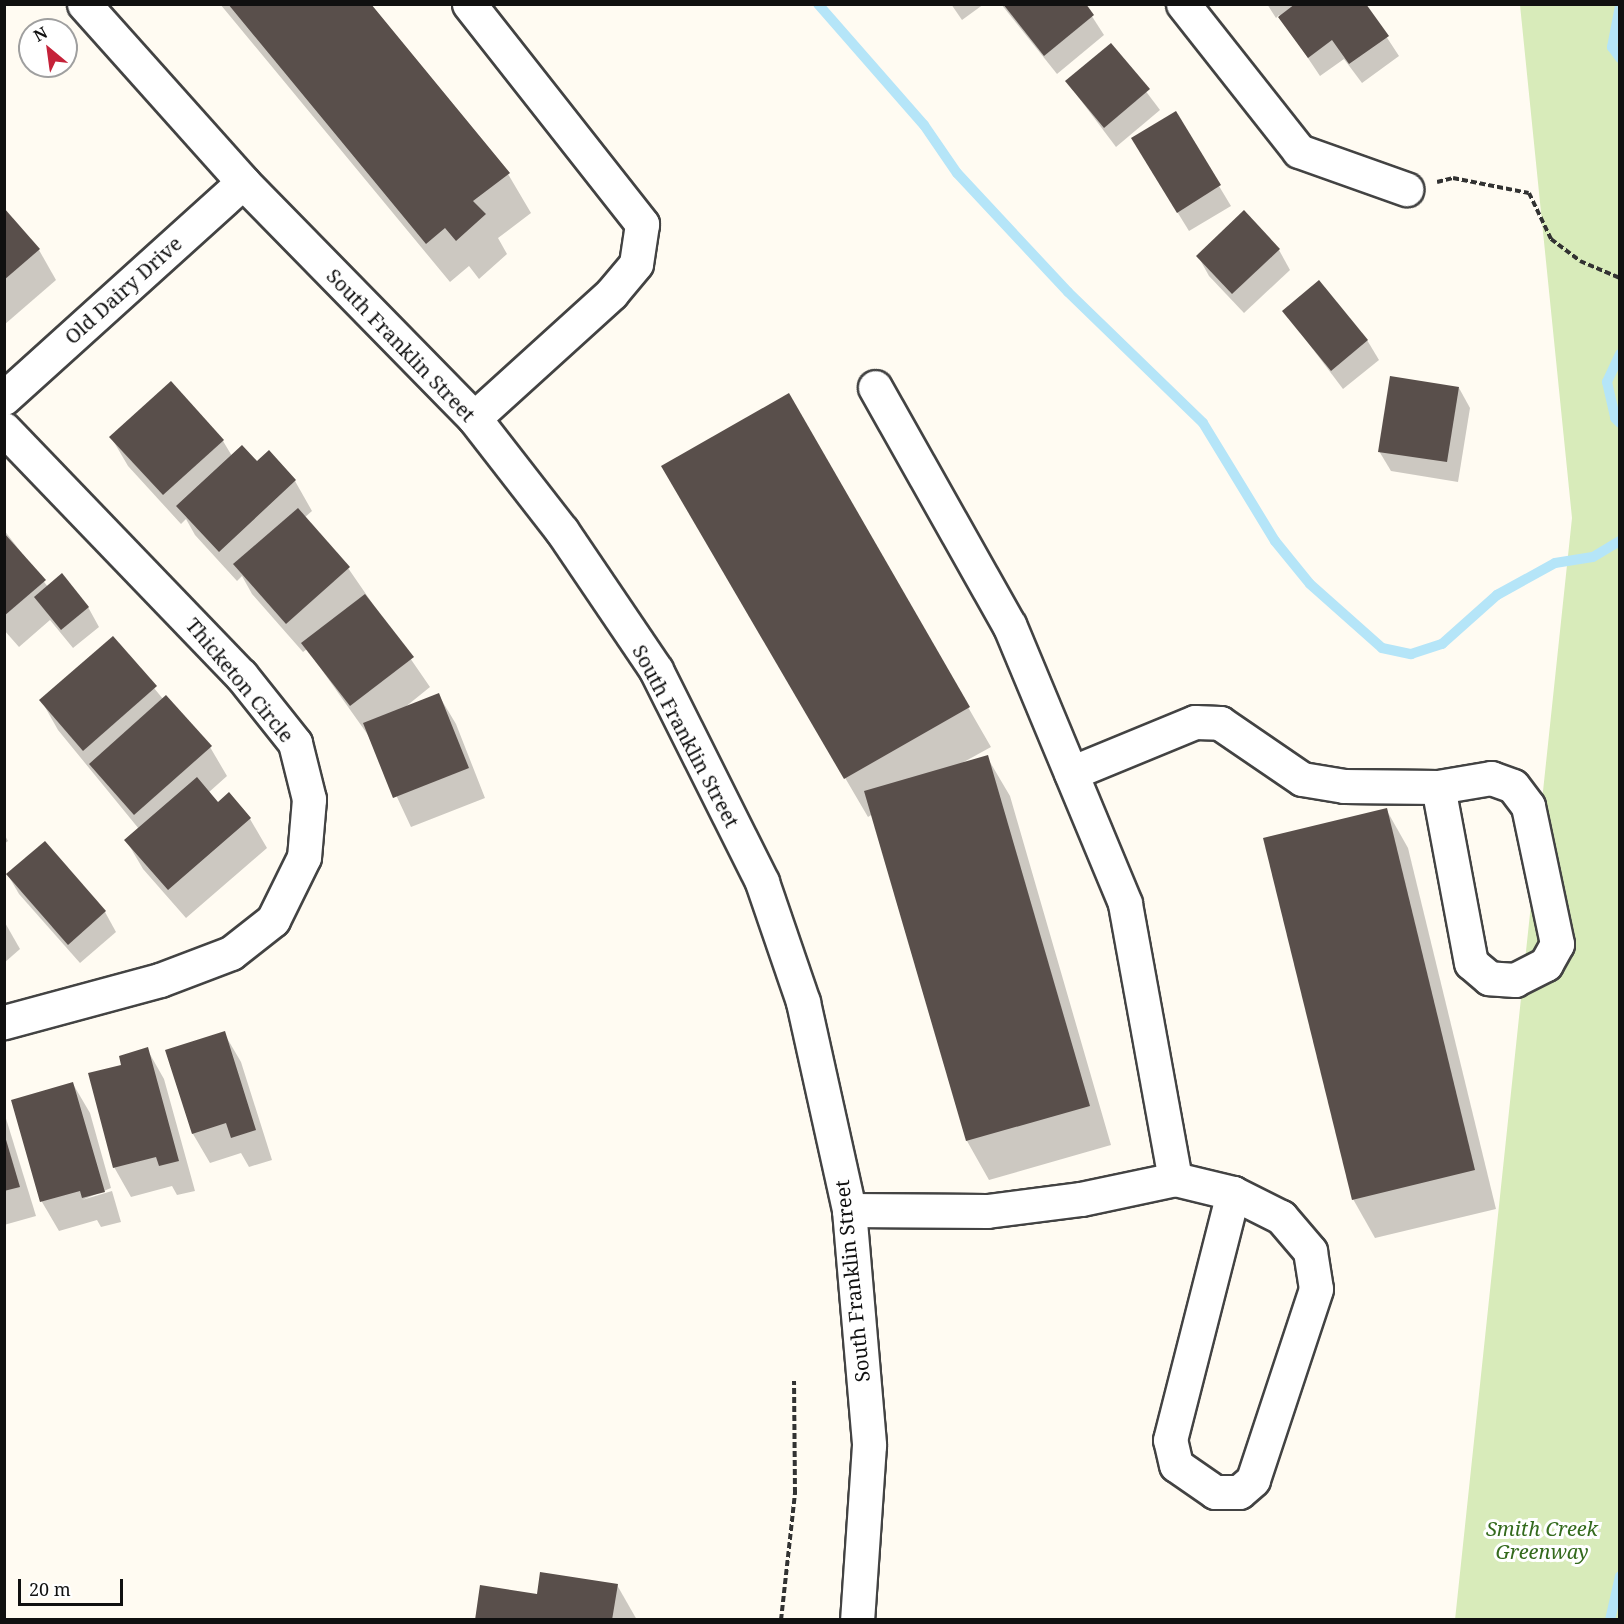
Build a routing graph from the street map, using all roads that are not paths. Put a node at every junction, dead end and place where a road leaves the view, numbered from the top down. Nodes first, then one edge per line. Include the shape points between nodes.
1 (84, 4) edge
2 (469, 4) edge
3 (1183, 4) edge
4 (243, 182) junction
5 (1406, 189) road end
6 (875, 387) dead end
7 (4, 398) edge
8 (474, 418) junction
9 (4, 429) edge
10 (1071, 773) junction
11 (1438, 787) junction
12 (4, 1022) edge
13 (1176, 1179) junction
14 (1233, 1193) junction
15 (849, 1210) junction
16 (857, 1620) edge

1 - 4 street, South Franklin Street
2 - 8 street via 642,225 636,264 612,293
3 - 5 street via 1299,151
4 - 7 street, Old Dairy Drive
4 - 8 street, South Franklin Street
6 - 10 street via 1009,625
8 - 15 street, South Franklin Street via 562,531 656,670 762,882 803,1002
9 - 12 street, Thicketon Circle via 241,675 295,744 309,799 304,856 273,920 231,953 160,980
10 - 11 street via 1195,722 1220,723 1302,779 1344,786
10 - 13 street via 1125,903
11 - 11 street via 1491,778 1513,786 1528,806 1557,944 1546,964 1515,980 1489,978 1471,963
13 - 14 street
13 - 15 street via 1081,1199 987,1210
14 - 14 street via 1281,1217 1310,1251 1316,1289 1253,1480 1239,1492 1215,1492 1176,1465 1170,1440
15 - 16 street, South Franklin Street via 869,1445

